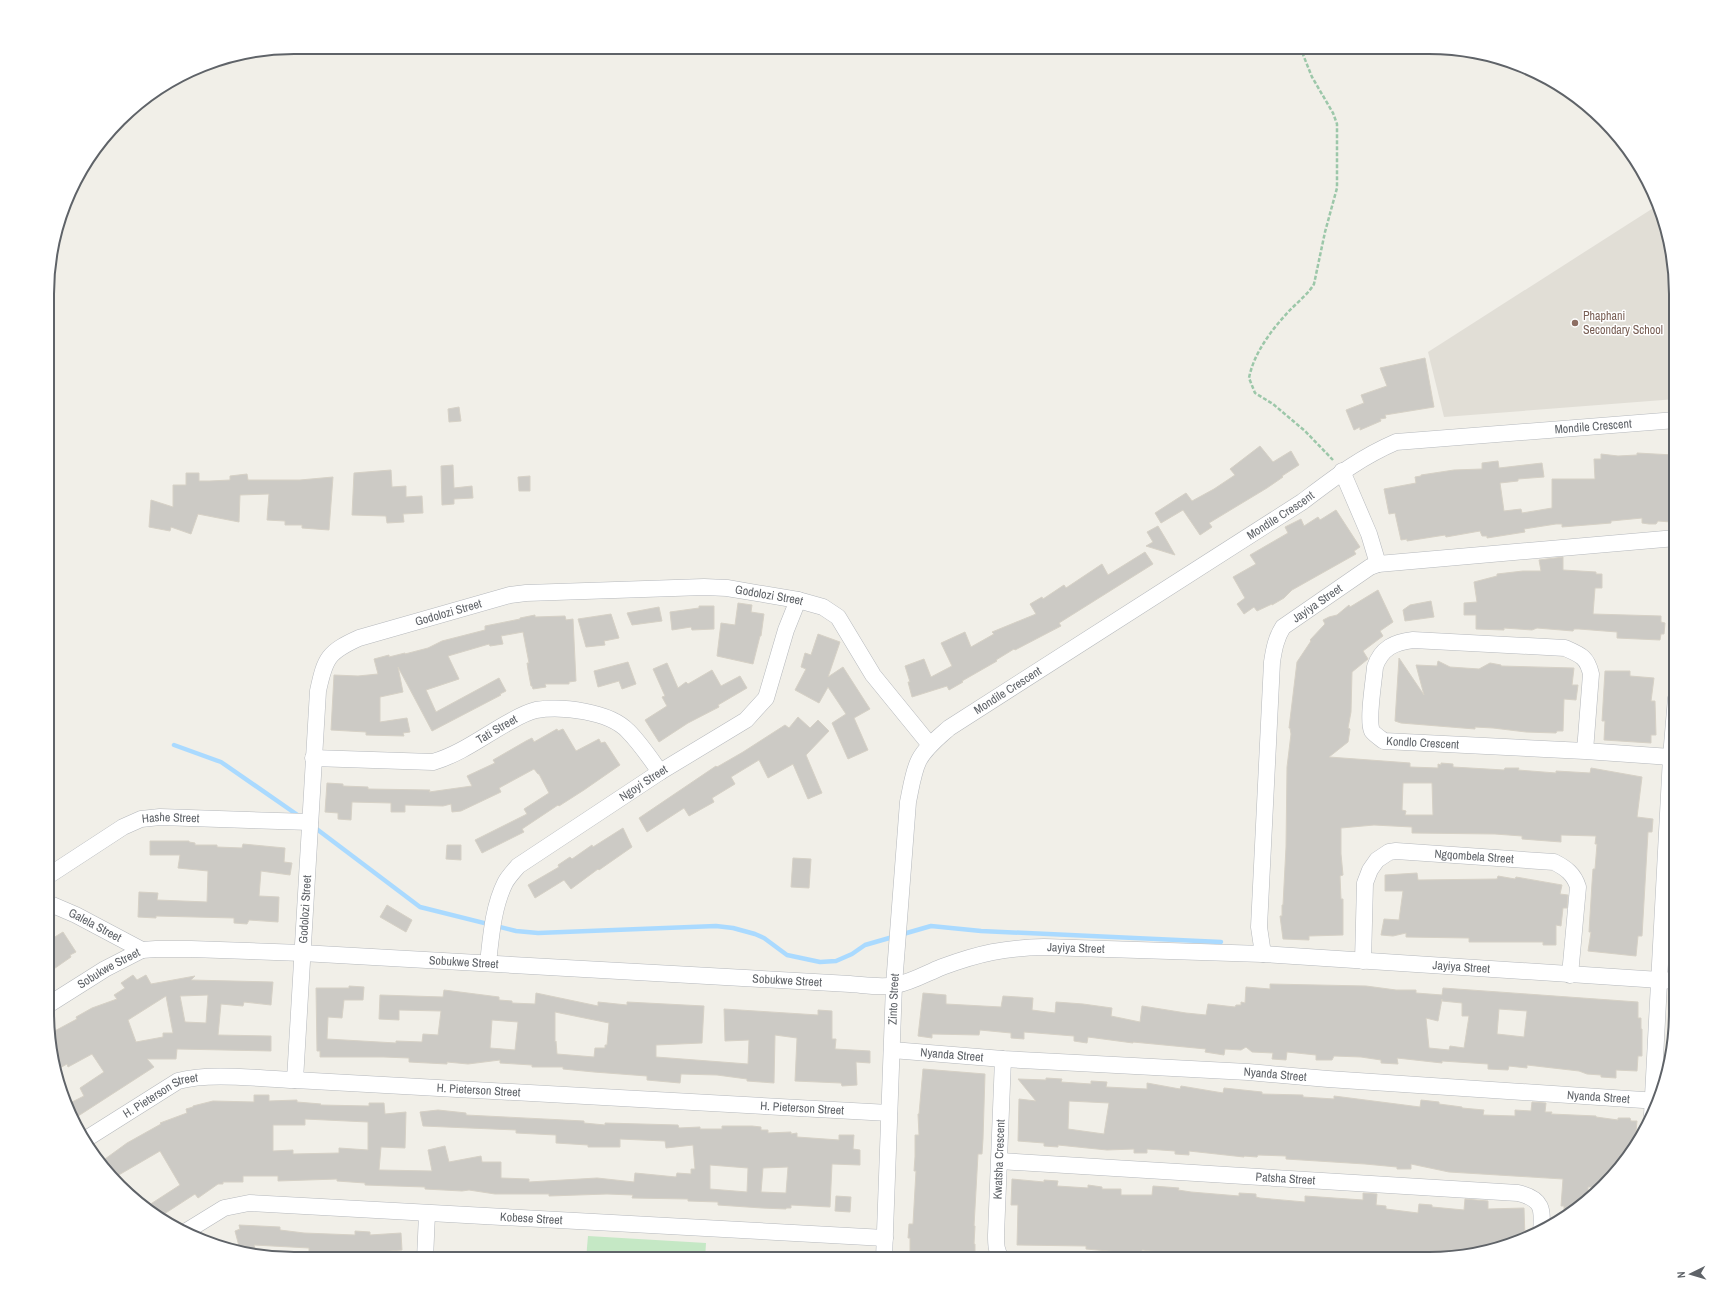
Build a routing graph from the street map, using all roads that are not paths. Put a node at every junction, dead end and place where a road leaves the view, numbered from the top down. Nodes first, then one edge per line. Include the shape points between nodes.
1 (1669, 421) edge
2 (1342, 471) junction
3 (1669, 539) edge
4 (1378, 564) junction
5 (798, 600) junction
6 (930, 745) junction
7 (1585, 751) junction
8 (1669, 757) edge
9 (313, 758) junction
10 (660, 772) junction
11 (1669, 794) edge
12 (310, 822) junction
13 (54, 872) edge
14 (54, 906) edge
15 (142, 950) junction
16 (302, 953) junction
17 (1263, 954) junction
18 (1362, 961) junction
19 (488, 964) junction
20 (1570, 975) junction
21 (1659, 981) junction
22 (1669, 981) edge
23 (894, 985) junction
24 (54, 1001) edge
25 (892, 1050) junction
26 (1003, 1059) junction
27 (295, 1080) junction
28 (1655, 1091) edge
29 (1650, 1106) edge
30 (889, 1113) junction
31 (89, 1137) edge
32 (1000, 1161) junction
33 (427, 1214) junction
34 (1541, 1224) edge
35 (191, 1229) edge
36 (885, 1238) junction
37 (425, 1252) edge
38 (884, 1252) edge
39 (998, 1252) edge

1 - 2 street, Mondile Crescent via 1396,442 1371,453
2 - 4 street via 1369,534
2 - 6 street, Mondile Crescent via 1302,502 949,728
3 - 4 street, Jayiya Street
4 - 17 street, Jayiya Street via 1283,627 1274,646 1259,927
5 - 6 street, Godolozi Street via 823,607 838,617 873,675
5 - 9 street, Godolozi Street via 727,588 704,587 526,593 493,599 359,638 342,645 330,655 322,670
5 - 10 street, Ngoyi Street via 786,630 766,698 746,720
6 - 23 street, Zinto Street via 919,760 908,802
7 - 7 street, Kondlo Crescent via 1390,742 1378,738 1372,731 1370,721 1377,661 1386,649 1400,642 1413,640 1565,648 1584,658 1591,674
7 - 8 street, Kondlo Crescent
9 - 10 street, Tati Street via 433,762 447,758 512,720 534,711 555,709 615,720 628,730
9 - 12 street, Godolozi Street
10 - 19 street, Ngoyi Street via 518,866 505,882 498,903
11 - 21 street
12 - 13 street, Hashe Street via 160,817 140,819 123,827
12 - 16 street, Godolozi Street
14 - 15 street, Galela Street
15 - 16 street, Sobukwe Street via 191,948
15 - 24 street, Sobukwe Street via 105,969
16 - 19 street, Sobukwe Street
16 - 27 street, Godolozi Street
17 - 18 street, Jayiya Street
17 - 23 street, Jayiya Street via 1012,948 969,957
18 - 20 street, Jayiya Street
18 - 20 street, Ngqombela Street via 1365,883 1370,870 1378,860 1389,852 1396,851 1554,862 1563,867 1576,880 1578,888
19 - 23 street, Sobukwe Street
20 - 21 street, Jayiya Street
21 - 22 street, Jayiya Street
21 - 28 street
23 - 25 street, Zinto Street
25 - 26 street, Nyanda Street
25 - 30 street, Zinto Street
26 - 29 street, Nyanda Street via 1202,1069
26 - 32 street, Kwatsha Crescent
27 - 30 street, H. Pieterson Street
27 - 31 street, H. Pieterson Street via 208,1077 185,1079 162,1090
30 - 36 street, Zinto Street
32 - 34 street, Patsha Street via 1518,1194 1529,1196 1537,1202 1541,1208
32 - 39 street, Kwatsha Crescent via 996,1235
33 - 35 street, Kobese Street via 249,1203 224,1208
33 - 36 street, Kobese Street
33 - 37 street
36 - 38 street, Zinto Street

